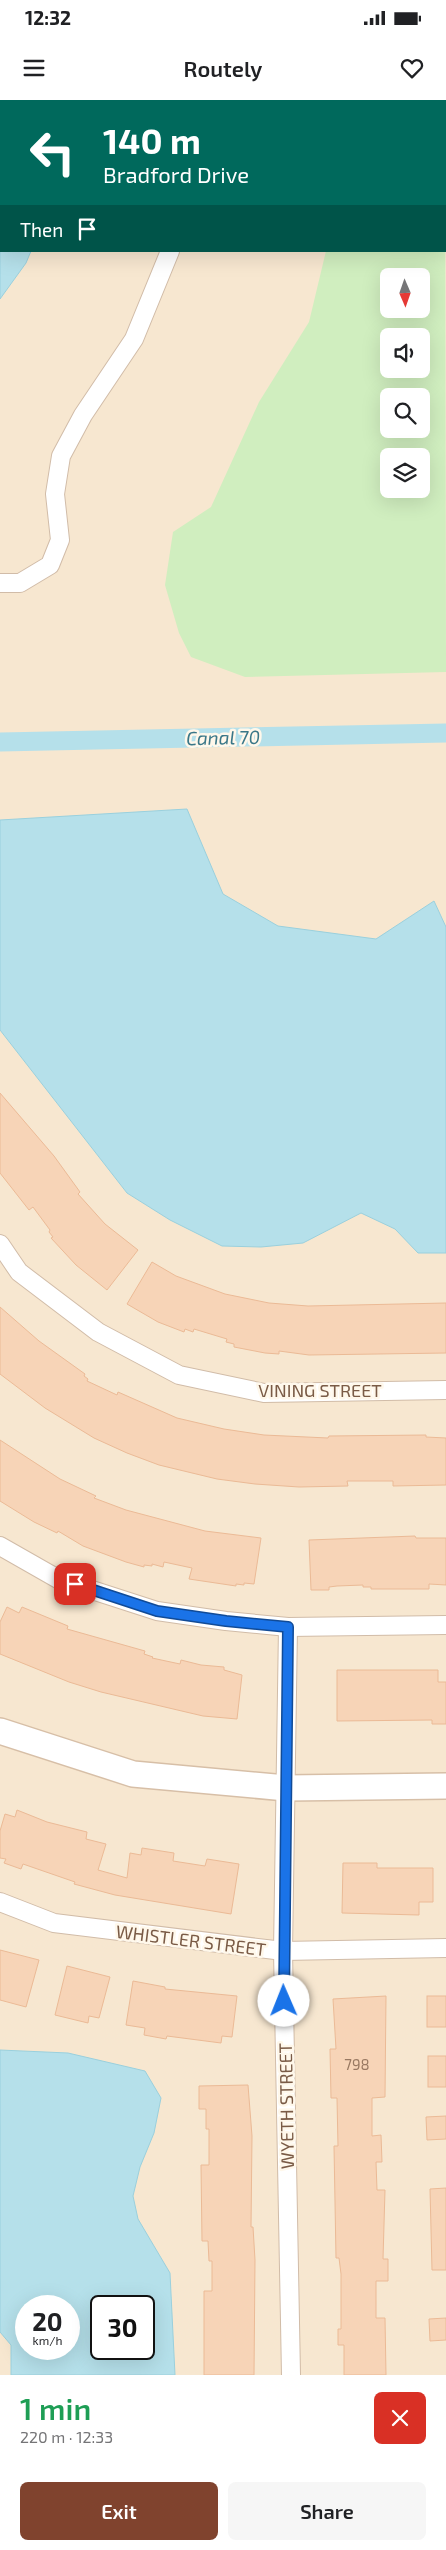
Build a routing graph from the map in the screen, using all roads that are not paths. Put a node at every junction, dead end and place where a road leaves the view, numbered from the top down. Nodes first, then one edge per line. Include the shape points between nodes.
1 (170, 252) edge
2 (0, 583) edge
3 (0, 1244) edge
4 (446, 1390) edge
5 (0, 1546) edge
6 (446, 1625) edge
7 (288, 1627) junction
8 (0, 1731) edge
9 (446, 1786) edge
10 (286, 1788) junction
11 (0, 1902) edge
12 (446, 1948) edge
13 (284, 1952) junction
14 (292, 2375) edge

1 - 2 street via 134,339 83,415 61,456 55,494 60,540 50,565 20,583
3 - 4 street, VINING STREET via 20,1272 98,1332 179,1375 264,1393
5 - 7 street via 58,1579 157,1611
6 - 7 street
7 - 10 street, WYETH STREET
8 - 10 street via 133,1774
9 - 10 street
10 - 13 street, WYETH STREET
11 - 13 street, WHISTLER STREET via 54,1923
12 - 13 street, WHISTLER STREET
13 - 14 street, WYETH STREET

